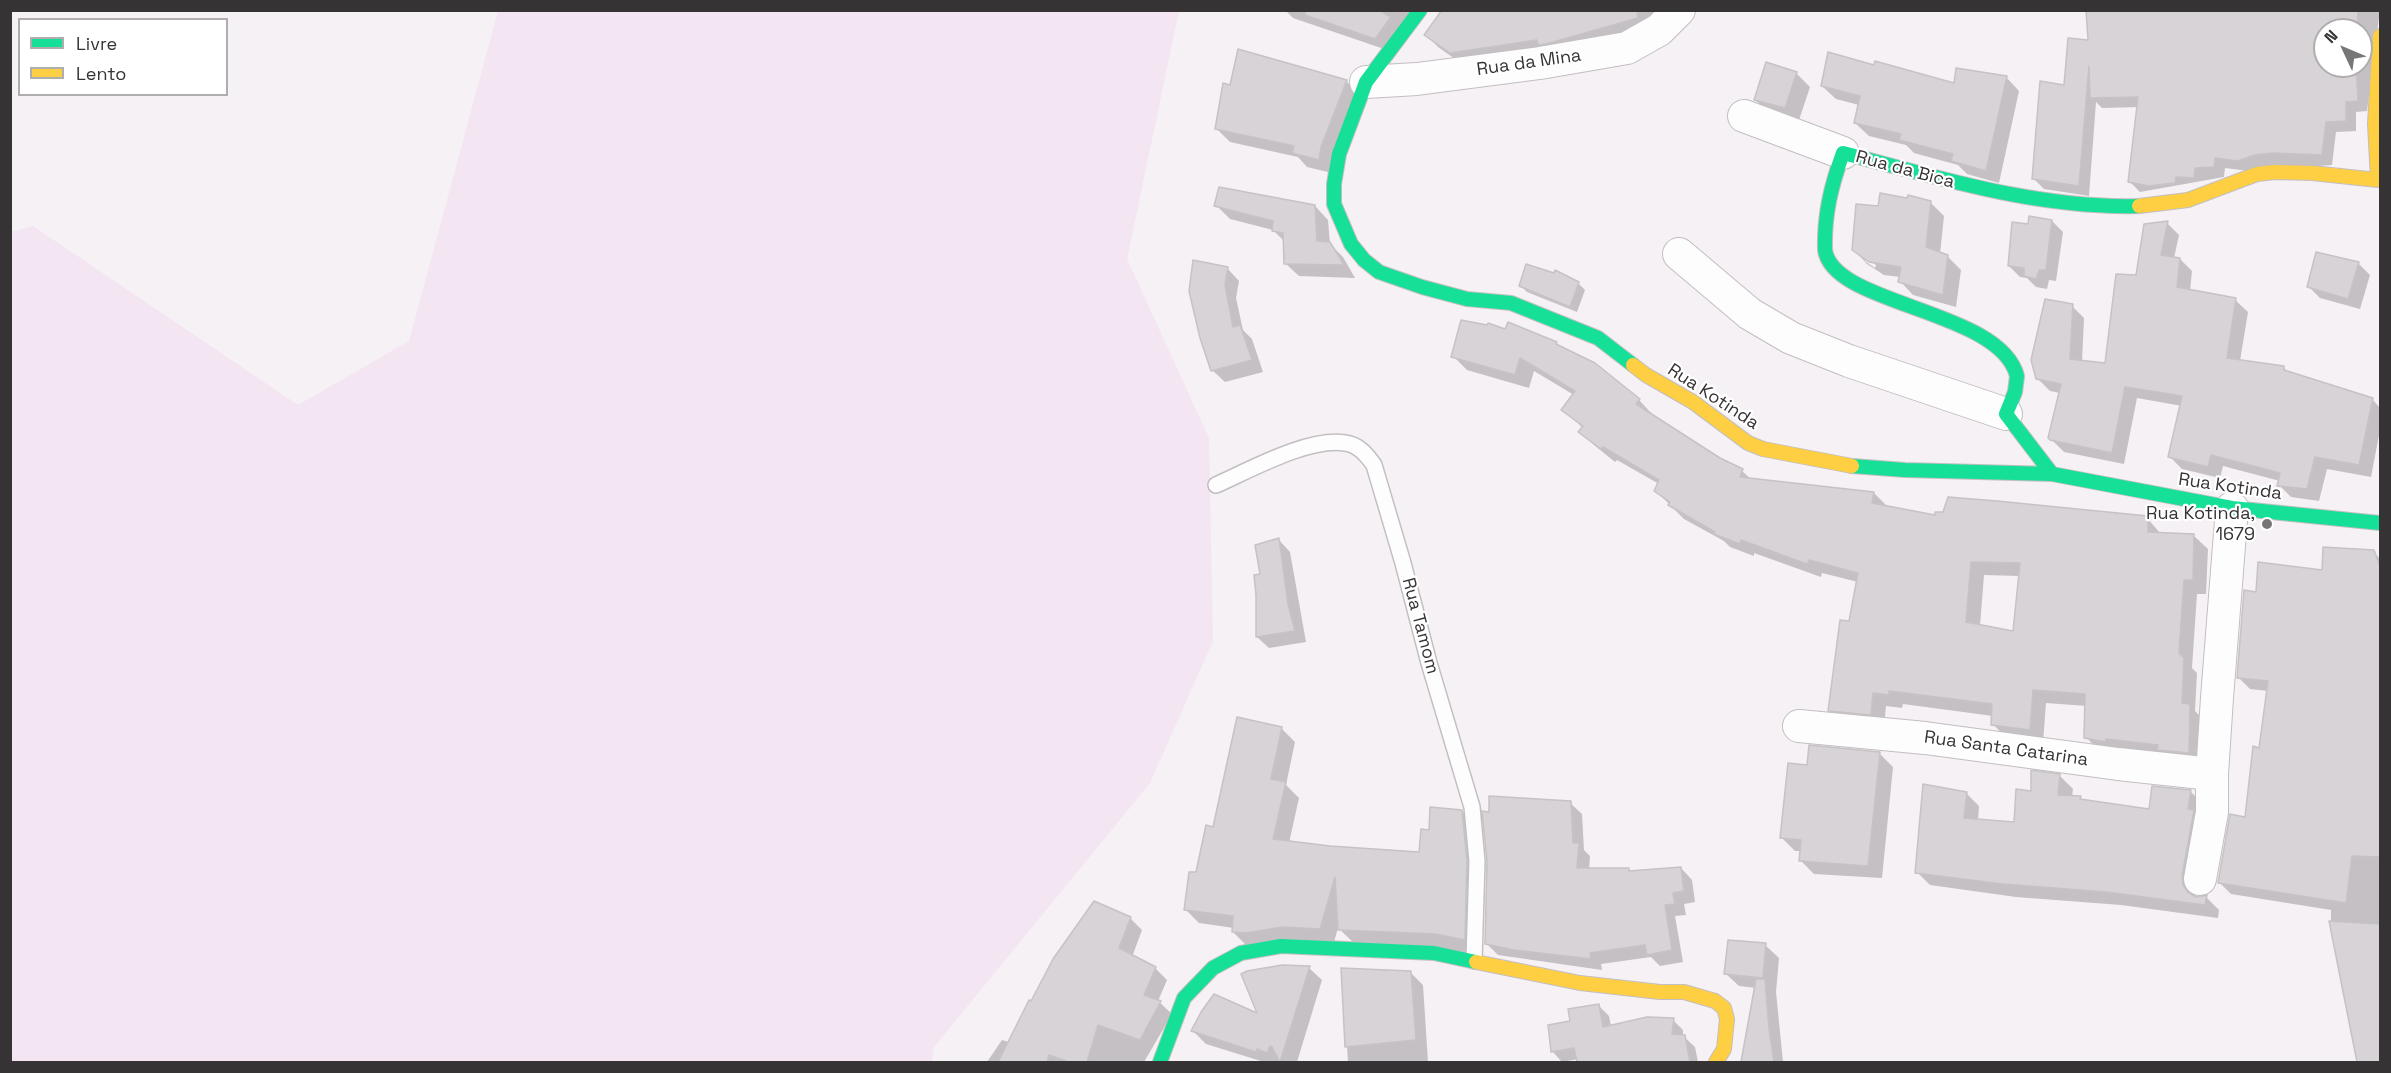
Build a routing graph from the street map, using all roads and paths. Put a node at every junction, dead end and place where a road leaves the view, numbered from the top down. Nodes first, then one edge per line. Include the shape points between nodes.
1 (1420, 10) edge
2 (1679, 10) edge
3 (2380, 36) edge
4 (1366, 82) junction
5 (1744, 116) dead end
6 (1843, 153) junction
7 (2379, 187) edge
8 (1678, 254) dead end
9 (2006, 414) junction
10 (2052, 474) junction
11 (1216, 485) dead end
12 (2232, 508) junction
13 (2380, 522) edge
14 (1799, 726) dead end
15 (2212, 774) junction
16 (2200, 879) dead end
17 (1474, 962) junction
18 (1160, 1062) edge
19 (1716, 1062) edge

1 - 4 street, Rua Kotinda
2 - 4 street, Rua da Mina via 1659,30 1627,48 1418,79
3 - 7 street, Rua da Bica via 2375,124
4 - 10 street, Rua Kotinda via 1340,154 1334,204 1351,244 1379,272 1467,298 1511,303 1598,338 1646,375 1763,450 1843,465
5 - 6 street
6 - 7 street, Rua da Bica via 1990,191 2080,205 2138,206 2188,200 2275,171 2312,173
6 - 9 street, Rua da Bica via 1826,200 1826,255 1844,278 1987,339 2017,372 2015,394
8 - 9 street via 1750,314 1791,338
9 - 10 street
10 - 12 street, Rua Kotinda
11 - 17 lane, Rua Tamom via 1311,445 1347,442 1366,453 1374,465 1472,807 1478,861
12 - 13 street, Rua Kotinda
12 - 15 street
14 - 15 street, Rua Santa Catarina
15 - 16 street via 2212,812
17 - 18 street via 1434,953 1281,946 1241,953 1213,968 1184,999
17 - 19 street via 1580,983 1684,992 1715,1001 1724,1008 1727,1019 1724,1049

